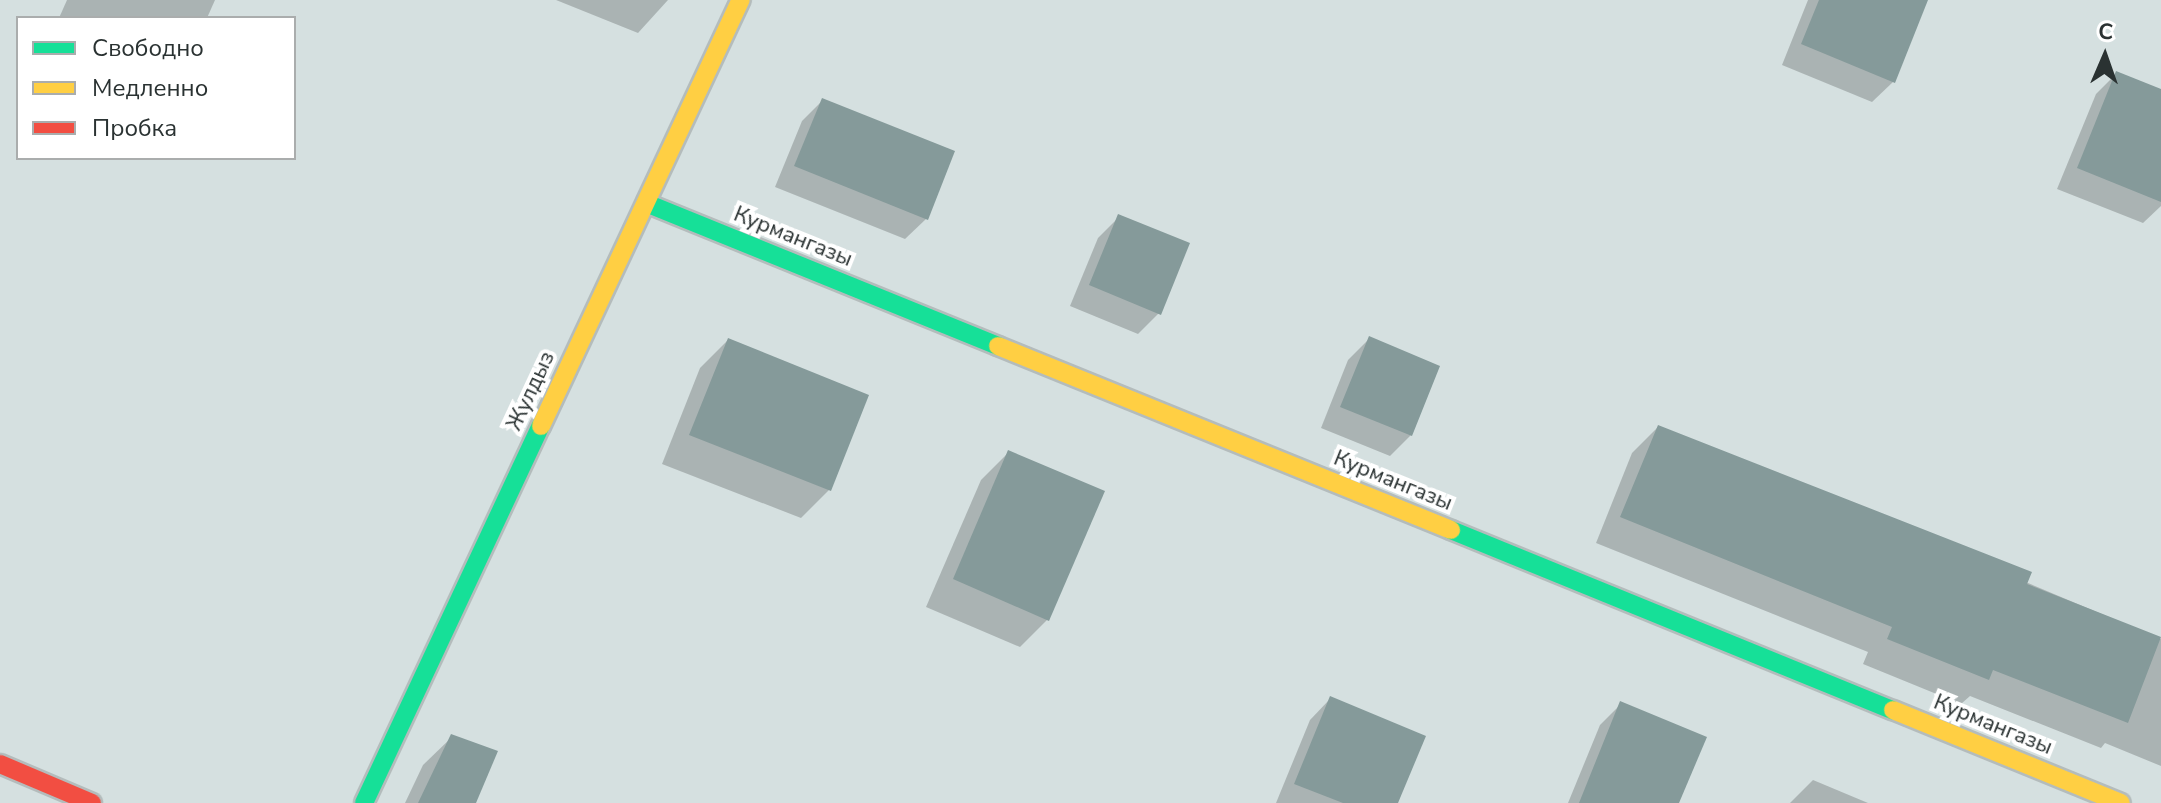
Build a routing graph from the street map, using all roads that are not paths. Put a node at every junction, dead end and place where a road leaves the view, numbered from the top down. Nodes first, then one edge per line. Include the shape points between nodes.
1 (741, 0) edge
2 (646, 203) junction
3 (0, 764) edge
4 (92, 803) edge
5 (364, 803) edge
6 (2121, 803) edge

1 - 2 street, Жулдыз
2 - 5 street, Жулдыз
2 - 6 street, Курмангазы
3 - 4 street

